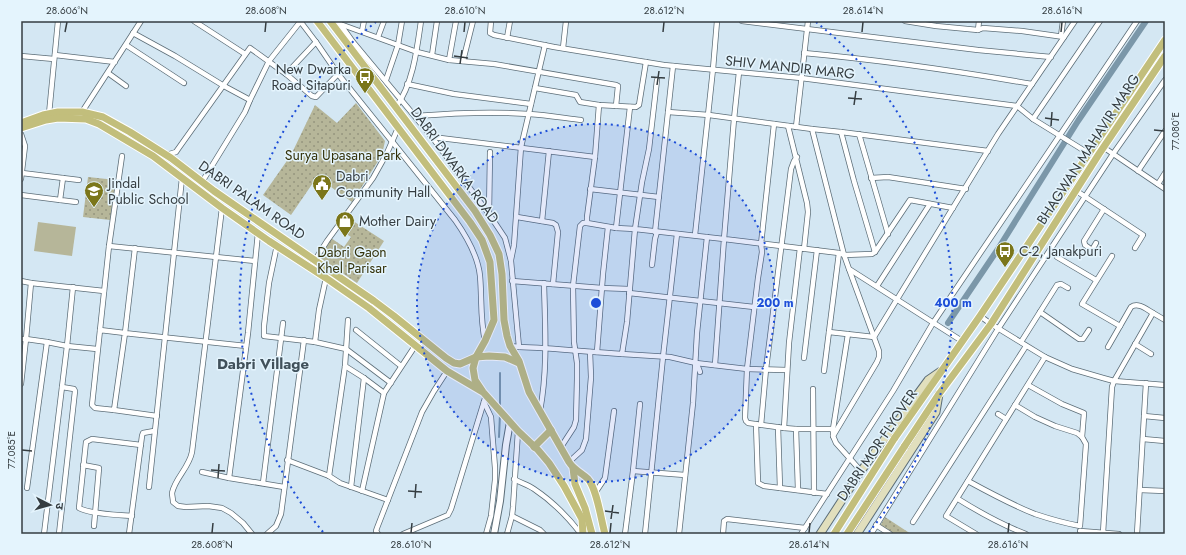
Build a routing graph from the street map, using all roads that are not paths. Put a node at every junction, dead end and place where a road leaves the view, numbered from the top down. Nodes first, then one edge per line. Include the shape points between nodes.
1 (58, 21) edge
2 (141, 21) edge
3 (194, 21) edge
4 (300, 21) edge
5 (317, 21) edge
6 (330, 21) edge
7 (364, 21) edge
8 (384, 21) edge
9 (402, 21) edge
10 (421, 21) edge
11 (437, 21) edge
12 (456, 21) edge
13 (473, 21) edge
14 (491, 21) edge
15 (510, 21) edge
16 (566, 21) edge
17 (717, 21) edge
18 (742, 21) edge
19 (808, 21) edge
20 (905, 21) edge
21 (978, 21) edge
22 (1063, 21) edge
23 (1075, 21) edge
24 (1100, 21) edge
25 (1137, 21) edge
26 (339, 22) edge
27 (807, 29) junction
28 (978, 30) junction
29 (362, 31) junction
30 (133, 33) junction
31 (1062, 36) junction
32 (378, 37) junction
33 (507, 38) junction
34 (1165, 40) edge
35 (316, 42) junction
36 (126, 45) junction
37 (398, 45) junction
38 (545, 45) junction
39 (564, 48) junction
40 (417, 52) junction
41 (804, 53) junction
42 (245, 54) junction
43 (21, 56) edge
44 (432, 56) junction
45 (1051, 56) junction
46 (1165, 56) edge
47 (55, 57) junction
48 (449, 60) junction
49 (269, 61) junction
50 (463, 61) junction
51 (115, 62) junction
52 (646, 62) junction
53 (674, 66) junction
54 (714, 69) junction
55 (539, 72) junction
56 (739, 72) junction
57 (108, 73) junction
58 (286, 74) junction
59 (338, 74) junction
60 (801, 78) junction
61 (386, 80) junction
62 (657, 80) dead end
63 (1165, 80) edge
64 (184, 83) dead end
65 (407, 84) junction
66 (1032, 84) junction
67 (126, 86) dead end
68 (226, 87) junction
69 (535, 88) junction
70 (402, 99) junction
71 (250, 100) junction
72 (532, 104) junction
73 (600, 105) junction
74 (616, 106) junction
75 (1017, 106) junction
76 (396, 107) junction
77 (630, 107) junction
78 (82, 112) junction
79 (668, 112) junction
80 (49, 114) junction
81 (529, 114) junction
82 (709, 115) junction
83 (415, 116) junction
84 (734, 119) junction
85 (1033, 119) junction
86 (581, 120) dead end
87 (774, 124) junction
88 (788, 126) junction
89 (796, 126) junction
90 (22, 127) edge
91 (398, 128) junction
92 (812, 129) junction
93 (1165, 131) edge
94 (130, 132) junction
95 (841, 132) junction
96 (858, 134) junction
97 (1060, 136) junction
98 (432, 137) junction
99 (125, 139) junction
100 (392, 142) junction
101 (521, 147) junction
102 (1103, 147) junction
103 (549, 151) junction
104 (988, 151) junction
105 (490, 152) dead end
106 (1088, 153) junction
107 (1113, 154) junction
108 (166, 155) junction
109 (122, 156) dead end
110 (595, 157) junction
111 (797, 157) junction
112 (1138, 171) junction
113 (22, 173) edge
114 (1165, 173) edge
115 (63, 178) junction
116 (182, 178) junction
117 (871, 178) junction
118 (21, 179) edge
119 (79, 180) dead end
120 (202, 182) junction
121 (1158, 184) junction
122 (966, 189) junction
123 (1165, 189) edge
124 (590, 190) junction
125 (1075, 190) junction
126 (620, 193) junction
127 (21, 195) edge
128 (640, 195) junction
129 (659, 197) junction
130 (1086, 197) junction
131 (60, 200) junction
132 (76, 202) dead end
133 (930, 204) junction
134 (222, 208) junction
135 (953, 208) junction
136 (1104, 209) junction
137 (489, 214) junction
138 (516, 217) junction
139 (542, 221) junction
140 (587, 223) junction
141 (608, 228) junction
142 (616, 228) junction
143 (635, 229) junction
144 (656, 232) junction
145 (258, 233) junction
146 (677, 234) junction
147 (888, 234) junction
148 (696, 235) junction
149 (707, 237) junction
150 (724, 239) junction
151 (1096, 243) dead end
152 (762, 244) junction
153 (109, 246) junction
154 (277, 246) junction
155 (782, 246) junction
156 (135, 248) junction
157 (1135, 248) dead end
158 (802, 249) junction
159 (817, 250) junction
160 (875, 252) junction
161 (174, 253) junction
162 (842, 254) junction
163 (1112, 256) dead end
164 (216, 257) junction
165 (1057, 257) dead end
166 (316, 260) junction
167 (255, 261) junction
168 (511, 261) junction
169 (652, 266) dead end
170 (310, 268) junction
171 (849, 269) junction
172 (326, 278) junction
173 (1096, 280) junction
174 (21, 281) edge
175 (31, 282) junction
176 (512, 282) junction
177 (544, 283) junction
178 (553, 284) junction
179 (573, 286) junction
180 (877, 286) junction
181 (73, 288) junction
182 (602, 288) junction
183 (1068, 288) dead end
184 (104, 291) junction
185 (629, 291) junction
186 (670, 297) junction
187 (700, 300) junction
188 (897, 300) junction
189 (719, 303) junction
190 (754, 307) junction
191 (1040, 312) junction
192 (1153, 313) junction
193 (980, 316) junction
194 (348, 320) dead end
195 (1165, 320) edge
196 (283, 323) dead end
197 (933, 323) junction
198 (991, 324) junction
199 (1120, 326) junction
200 (998, 329) junction
201 (100, 330) junction
202 (356, 330) dead end
203 (1089, 330) dead end
204 (829, 332) junction
205 (125, 333) junction
206 (848, 334) junction
207 (165, 337) junction
208 (874, 337) junction
209 (281, 338) junction
210 (24, 339) edge
211 (304, 340) junction
212 (205, 341) junction
213 (485, 341) junction
214 (46, 342) junction
215 (315, 342) junction
216 (962, 342) junction
217 (1021, 342) junction
218 (1135, 344) junction
219 (67, 346) junction
220 (246, 346) junction
221 (415, 346) junction
222 (510, 346) junction
223 (1026, 346) junction
224 (519, 347) junction
225 (1108, 347) dead end
226 (545, 348) junction
227 (97, 349) junction
228 (346, 349) junction
229 (575, 350) junction
230 (590, 352) junction
231 (597, 352) junction
232 (622, 354) junction
233 (1151, 354) dead end
234 (476, 357) junction
235 (663, 357) junction
236 (1045, 357) junction
237 (804, 358) dead end
238 (696, 362) junction
239 (519, 363) junction
240 (715, 365) junction
241 (345, 366) junction
242 (401, 366) junction
243 (747, 369) junction
244 (766, 369) junction
245 (787, 370) junction
246 (943, 370) junction
247 (447, 371) junction
248 (824, 371) dead end
249 (700, 372) dead end
250 (364, 378) junction
251 (1114, 381) junction
252 (391, 383) junction
253 (21, 384) edge
254 (1146, 384) junction
255 (1028, 385) junction
256 (1165, 385) edge
257 (62, 387) junction
258 (813, 390) dead end
259 (384, 393) junction
260 (939, 394) junction
261 (485, 397) junction
262 (640, 404) dead end
263 (1015, 405) junction
264 (114, 410) junction
265 (540, 411) junction
266 (614, 411) dead end
267 (998, 414) dead end
268 (157, 416) junction
269 (1144, 416) junction
270 (1165, 418) edge
271 (1006, 420) junction
272 (509, 421) junction
273 (758, 424) junction
274 (778, 427) junction
275 (784, 428) junction
276 (796, 429) junction
277 (813, 429) junction
278 (833, 429) junction
279 (551, 430) junction
280 (154, 431) junction
281 (518, 431) junction
282 (834, 436) junction
283 (1082, 436) junction
284 (1143, 439) junction
285 (1165, 440) edge
286 (141, 445) junction
287 (534, 446) junction
288 (561, 447) junction
289 (850, 458) junction
290 (287, 460) junction
291 (83, 465) junction
292 (571, 465) junction
293 (634, 471) junction
294 (861, 471) junction
295 (202, 472) dead end
296 (651, 472) junction
297 (685, 475) junction
298 (329, 476) junction
299 (228, 478) junction
300 (514, 479) junction
301 (968, 481) junction
302 (264, 484) junction
303 (149, 487) dead end
304 (284, 487) junction
305 (350, 487) junction
306 (27, 488) dead end
307 (780, 488) junction
308 (798, 490) junction
309 (1140, 490) junction
310 (362, 491) junction
311 (1165, 491) edge
312 (595, 493) junction
313 (814, 493) junction
314 (827, 494) junction
315 (958, 499) junction
316 (388, 500) junction
317 (95, 512) junction
318 (132, 516) junction
319 (512, 516) junction
320 (913, 522) dead end
321 (876, 525) junction
322 (94, 526) dead end
323 (1080, 526) junction
324 (805, 528) junction
325 (539, 532) edge
326 (1079, 533) edge
327 (1103, 533) junction
328 (44, 534) edge
329 (59, 534) edge
330 (129, 534) edge
331 (252, 534) edge
332 (266, 534) edge
333 (378, 534) edge
334 (403, 534) edge
335 (486, 534) edge
336 (494, 534) edge
337 (507, 534) edge
338 (544, 534) edge
339 (582, 534) edge
340 (592, 534) edge
341 (605, 534) edge
342 (625, 534) edge
343 (645, 534) edge
344 (679, 534) edge
345 (723, 534) edge
346 (801, 534) edge
347 (820, 534) edge
348 (834, 534) edge
349 (847, 534) edge
350 (857, 534) edge
351 (871, 534) edge
352 (890, 534) edge
353 (976, 534) edge
354 (1026, 534) edge
355 (1119, 534) edge
356 (1137, 534) edge

1 - 47 street
2 - 30 street
3 - 42 street
4 - 35 street
4 - 49 street
5 - 91 main road, DABRI DWARKA ROAD
6 - 76 main road, DABRI DWARKA ROAD
7 - 29 street
8 - 32 street
9 - 37 street
10 - 40 street
11 - 44 street
12 - 48 street
13 - 50 street
14 - 33 street, SHIV MANDIR MARG via 490,33
15 - 33 street
16 - 39 street
17 - 54 street
18 - 27 street
19 - 27 street
20 - 28 street
21 - 28 street
22 - 31 street
23 - 31 street
24 - 85 street
25 - 97 street
26 - 29 street
26 - 61 street
27 - 41 street
27 - 45 street via 978,50
28 - 31 street via 983,28
29 - 32 street
30 - 36 street
30 - 68 street
31 - 45 street
32 - 37 street
33 - 38 street, SHIV MANDIR MARG
34 - 106 main road, BHAGWAN MAHAVIR MARG
35 - 58 street
35 - 59 street
36 - 51 street
36 - 64 street
37 - 40 street
37 - 61 street
38 - 39 street, SHIV MANDIR MARG
38 - 55 street
39 - 52 street, SHIV MANDIR MARG
40 - 44 street
40 - 65 street
41 - 60 street
41 - 66 street
42 - 49 street via 250,48
42 - 68 street
43 - 47 street
44 - 48 street
45 - 66 street
46 - 102 main road, BHAGWAN MAHAVIR MARG
47 - 51 street
47 - 80 street
48 - 50 street
49 - 58 street
49 - 71 street
50 - 55 street
51 - 57 street
52 - 53 street, SHIV MANDIR MARG
52 - 77 street via 639,105
53 - 54 street, SHIV MANDIR MARG
53 - 79 street
54 - 56 street, SHIV MANDIR MARG
54 - 82 street
55 - 69 street
55 - 74 street via 618,85
56 - 60 street, SHIV MANDIR MARG
56 - 84 street
57 - 67 street
57 - 78 street
58 - 59 street via 314,97 318,96
59 - 100 street
60 - 75 street, SHIV MANDIR MARG
60 - 89 street
61 - 70 street
62 - 128 street via 649,149
63 - 107 street
65 - 70 street
65 - 72 street via 454,94
66 - 75 street
68 - 71 street
68 - 108 street via 176,152
69 - 72 street
69 - 73 street via 576,95 580,102
70 - 76 street
70 - 83 street
71 - 120 street
72 - 81 street
73 - 74 street
73 - 110 street
74 - 77 street
75 - 85 street
75 - 104 street
76 - 222 main road, DABRI DWARKA ROAD via 475,210 490,235 498,254 502,274 504,320
77 - 126 street
78 - 80 main road, DABRI PALAM ROAD
78 - 94 main road, DABRI PALAM ROAD via 103,117
79 - 82 street
79 - 129 street
80 - 90 main road, DABRI PALAM ROAD
81 - 83 street via 480,112
81 - 86 street
81 - 101 street
82 - 84 street
82 - 148 street
83 - 98 street
84 - 87 street
84 - 150 street
85 - 97 street
87 - 88 street
87 - 152 street
88 - 89 street
88 - 111 street
89 - 92 street
90 - 99 main road, DABRI PALAM ROAD via 58,118 86,119
90 - 113 street
91 - 100 street
91 - 213 main road, DABRI DWARKA ROAD via 482,240 490,262 494,320
92 - 95 street
92 - 162 street
93 - 112 street
94 - 99 main road
94 - 108 main road, DABRI PALAM ROAD
95 - 96 street
95 - 160 street
96 - 104 street
96 - 117 street
97 - 106 street
97 - 197 street
98 - 101 street
98 - 137 street
99 - 116 main road, DABRI PALAM ROAD
100 - 166 street via 373,178 327,240
100 - 213 street via 465,234 480,275 481,319
101 - 103 street
101 - 138 street
102 - 107 street
102 - 125 main road, BHAGWAN MAHAVIR MARG
103 - 110 street
103 - 139 street
104 - 122 street
105 - 137 street
106 - 193 main road, BHAGWAN MAHAVIR MARG
107 - 112 street
107 - 130 street
108 - 120 main road, DABRI PALAM ROAD
109 - 153 street
110 - 124 street
111 - 155 street via 791,170
111 - 158 street via 808,212
112 - 121 street
113 - 115 street
113 - 118 street
114 - 121 street
115 - 119 street
115 - 131 street
116 - 134 main road, DABRI PALAM ROAD
116 - 161 street
117 - 122 street via 888,177
117 - 147 street
120 - 166 main road, DABRI PALAM ROAD
121 - 123 street
122 - 135 street
124 - 126 street
124 - 140 street
125 - 130 street
125 - 198 main road, BHAGWAN MAHAVIR MARG
126 - 128 street
126 - 142 street
127 - 131 street
128 - 129 street
128 - 143 street
129 - 144 street
130 - 136 street
130 - 200 street
131 - 132 street
133 - 135 street
133 - 147 street via 910,200
133 - 180 street
134 - 145 main road, DABRI PALAM ROAD
134 - 164 street
135 - 188 street
136 - 151 street via 1084,241 1092,250
136 - 157 street via 1143,235
137 - 168 street via 505,238
138 - 139 street
138 - 168 street
139 - 178 street via 558,227
140 - 141 street
140 - 179 street via 580,226
141 - 142 street
141 - 182 street
142 - 143 street
143 - 144 street
143 - 185 street
144 - 146 street
144 - 169 street
145 - 154 main road, DABRI PALAM ROAD
145 - 167 street
146 - 148 street
146 - 186 street
147 - 160 street
148 - 149 street
149 - 150 street
149 - 187 street
150 - 152 street
150 - 189 street
152 - 155 street
152 - 190 street
153 - 156 street
153 - 184 street
154 - 170 main road, DABRI PALAM ROAD
154 - 209 street via 269,283 263,335
155 - 158 street
155 - 244 street
156 - 161 street
156 - 205 street
158 - 159 street
158 - 245 street
159 - 162 street
159 - 237 street
160 - 162 street via 867,255
161 - 164 street
161 - 207 street
162 - 171 street
162 - 204 street
163 - 173 street
164 - 167 street
164 - 212 street
165 - 173 street
166 - 170 street
166 - 234 main road, DABRI PALAM ROAD via 454,363 460,364
167 - 220 street
168 - 176 street
170 - 172 main road, DABRI PALAM ROAD
171 - 180 street
171 - 208 street
172 - 215 street
172 - 221 main road, DABRI PALAM ROAD via 369,308
173 - 199 street via 1082,304
174 - 175 street
175 - 181 street
175 - 210 street
176 - 177 street
176 - 224 street
177 - 178 street
177 - 226 street
178 - 179 street
179 - 182 street
179 - 229 street
180 - 188 street
181 - 184 street
181 - 219 street
182 - 185 street
182 - 231 street
183 - 191 street via 1061,284 1057,285
184 - 201 street
185 - 186 street
185 - 232 street
186 - 187 street
186 - 235 street
187 - 189 street
187 - 238 street
188 - 197 street
188 - 208 street
189 - 190 street
189 - 240 street
190 - 243 street
191 - 203 street via 1079,339 1084,339
191 - 217 street
192 - 195 street
192 - 199 street via 1134,304
192 - 218 street
193 - 198 street
193 - 216 main road, BHAGWAN MAHAVIR MARG
194 - 228 street
196 - 209 street
197 - 216 street
197 - 289 street
198 - 200 street
198 - 260 main road, BHAGWAN MAHAVIR MARG
199 - 225 street
200 - 217 street
200 - 321 street
201 - 205 street
201 - 227 street
202 - 242 street
204 - 206 street
204 - 248 street
205 - 207 street
205 - 264 street
206 - 208 street
206 - 278 street
207 - 212 street
207 - 268 street
208 - 282 street via 879,351 877,362
209 - 211 street
209 - 302 street
210 - 214 street
210 - 253 street
211 - 215 street
211 - 290 street
212 - 220 street
212 - 331 street via 191,458 172,494 173,502 186,507 222,508 243,523
213 - 234 main road, DABRI DWARKA ROAD
214 - 219 street
214 - 306 street
215 - 228 street
216 - 246 main road, BHAGWAN MAHAVIR MARG
217 - 223 street
218 - 233 street
218 - 251 street
219 - 227 street
219 - 257 street
220 - 299 street
221 - 242 street
221 - 247 main road, DABRI PALAM ROAD
222 - 224 street
222 - 239 main road, DABRI DWARKA ROAD
223 - 236 street
223 - 320 street
224 - 226 street
226 - 229 street
226 - 265 street
227 - 264 street via 92,405 95,408
228 - 241 street
228 - 252 street
229 - 230 street
229 - 288 street via 576,420
230 - 231 street
230 - 292 street via 591,377 586,439 582,450
231 - 232 street
232 - 235 street
234 - 239 main road, DABRI PALAM ROAD via 505,357
234 - 261 main road, DABRI DWARKA ROAD via 473,368 475,380
235 - 238 street
235 - 296 street
236 - 251 street via 1072,369
236 - 255 street
238 - 240 street
238 - 249 street
238 - 297 street
239 - 265 main road, DABRI DWARKA ROAD via 529,392
240 - 243 street
241 - 250 street
241 - 298 street
242 - 252 street
243 - 244 street
243 - 273 street via 745,418 748,423
244 - 245 street
244 - 273 street
245 - 275 street
246 - 294 main road via 928,380
246 - 348 main road, DABRI MOR FLYOVER, bridge via 894,439
247 - 261 main road, DABRI PALAM ROAD
247 - 316 street via 422,412
250 - 259 street
250 - 305 street
251 - 254 street
251 - 327 street via 1111,394
252 - 259 street
254 - 256 street
254 - 269 street
255 - 263 street
255 - 283 street via 1084,413
257 - 328 street
257 - 329 street via 74,389 75,392
258 - 277 street
259 - 310 street
260 - 349 main road, DABRI MOR FLYOVER, bridge
260 - 350 main road via 936,412
261 - 272 main road
261 - 334 street via 448,515
261 - 335 street via 491,417 495,468 491,516
262 - 293 street
263 - 271 street
263 - 283 street via 1054,426
264 - 268 street
265 - 279 main road, DABRI DWARKA ROAD
266 - 312 street via 605,478
267 - 271 street
268 - 280 street
269 - 270 street
269 - 284 street
271 - 301 street
272 - 281 main road
272 - 336 street
273 - 274 street
273 - 307 street via 758,483
274 - 275 street
274 - 307 street
275 - 276 street
276 - 277 street
276 - 308 street
277 - 278 street
277 - 313 street
278 - 282 street
279 - 287 main road
279 - 288 main road, DABRI DWARKA ROAD
280 - 286 street via 143,433
280 - 303 street
281 - 287 main road
281 - 300 street
282 - 289 street via 836,443
283 - 323 street via 1086,444
284 - 285 street
284 - 309 street
286 - 291 street via 89,440 86,442
286 - 318 street
287 - 339 main road via 549,463 582,518
288 - 292 main road, DABRI DWARKA ROAD
289 - 294 street
289 - 314 street
290 - 298 street
290 - 304 street
291 - 317 street via 79,508
291 - 317 street via 99,468
292 - 312 main road, DABRI DWARKA ROAD via 588,480
292 - 340 main road
293 - 296 street
293 - 342 street
294 - 347 main road
295 - 299 street
296 - 297 street
296 - 343 street
297 - 344 street
298 - 305 street
299 - 302 street
300 - 319 street
300 - 339 street via 534,489 567,517
301 - 315 street
301 - 323 street via 1034,514
302 - 304 street
304 - 332 street via 279,520
305 - 310 street
307 - 308 street
308 - 313 street
309 - 311 street
309 - 356 street
310 - 316 street
312 - 341 main road, DABRI DWARKA ROAD
313 - 314 street
314 - 324 street
315 - 353 street via 946,516
315 - 354 street
316 - 333 street via 377,528
317 - 318 street
317 - 322 street
318 - 330 street
319 - 325 street
319 - 337 street
321 - 351 street
321 - 352 street
323 - 326 street
324 - 345 street via 727,519 724,521
324 - 346 street
325 - 338 street
326 - 327 street
327 - 355 street

